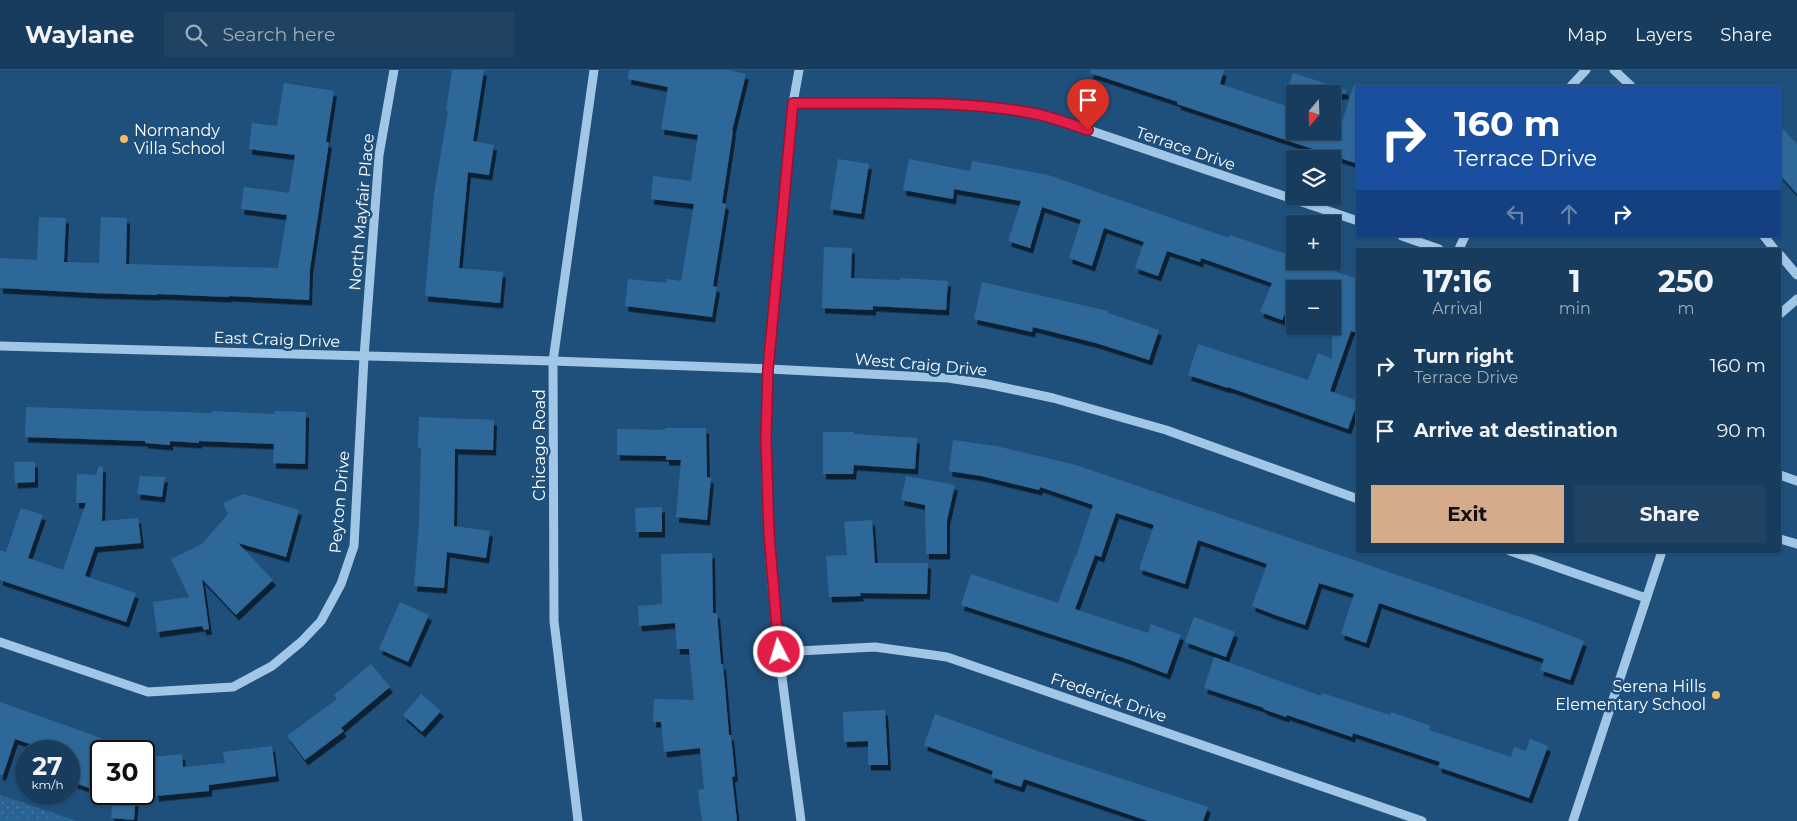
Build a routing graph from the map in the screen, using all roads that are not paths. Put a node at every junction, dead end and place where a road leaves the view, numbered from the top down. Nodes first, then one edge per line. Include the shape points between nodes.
1 (394, 70) edge
2 (594, 70) edge
3 (799, 70) edge
4 (1586, 70) edge
5 (1614, 70) edge
6 (1572, 85) edge
7 (1630, 85) edge
8 (793, 103) junction
9 (1356, 220) edge
10 (1405, 237) edge
11 (1765, 237) edge
12 (1436, 248) edge
13 (1773, 248) edge
14 (1781, 256) edge
15 (1797, 275) edge
16 (1797, 298) edge
17 (1781, 313) edge
18 (0, 346) edge
19 (364, 357) junction
20 (553, 361) junction
21 (768, 369) junction
22 (1781, 475) edge
23 (1797, 481) edge
24 (1356, 498) edge
25 (1781, 539) edge
26 (1797, 544) edge
27 (1516, 553) edge
28 (1661, 553) edge
29 (1646, 598) junction
30 (0, 642) edge
31 (779, 652) junction
32 (578, 821) edge
33 (801, 821) edge
34 (1422, 821) edge
35 (1573, 821) edge

1 - 19 street, North Mayfair Place via 380,155
2 - 20 street, Chicago Road
3 - 8 street
4 - 6 street
5 - 7 street
8 - 9 street, Terrace Drive via 963,105 1038,114
8 - 21 street
10 - 12 street
11 - 13 street
14 - 15 street
16 - 17 street
18 - 19 street, East Craig Drive
19 - 20 street, East Craig Drive
19 - 30 street, Peyton Drive via 354,546 350,562 321,621 272,666 233,686 148,692
20 - 21 street, West Craig Drive
20 - 32 street, Chicago Road via 554,622
21 - 24 street, West Craig Drive via 948,378 1020,390 1166,430
21 - 31 street via 768,524
22 - 23 street
25 - 26 street
27 - 29 street
28 - 29 street
29 - 35 street
31 - 33 street
31 - 34 street, Frederick Drive via 875,647 948,657

